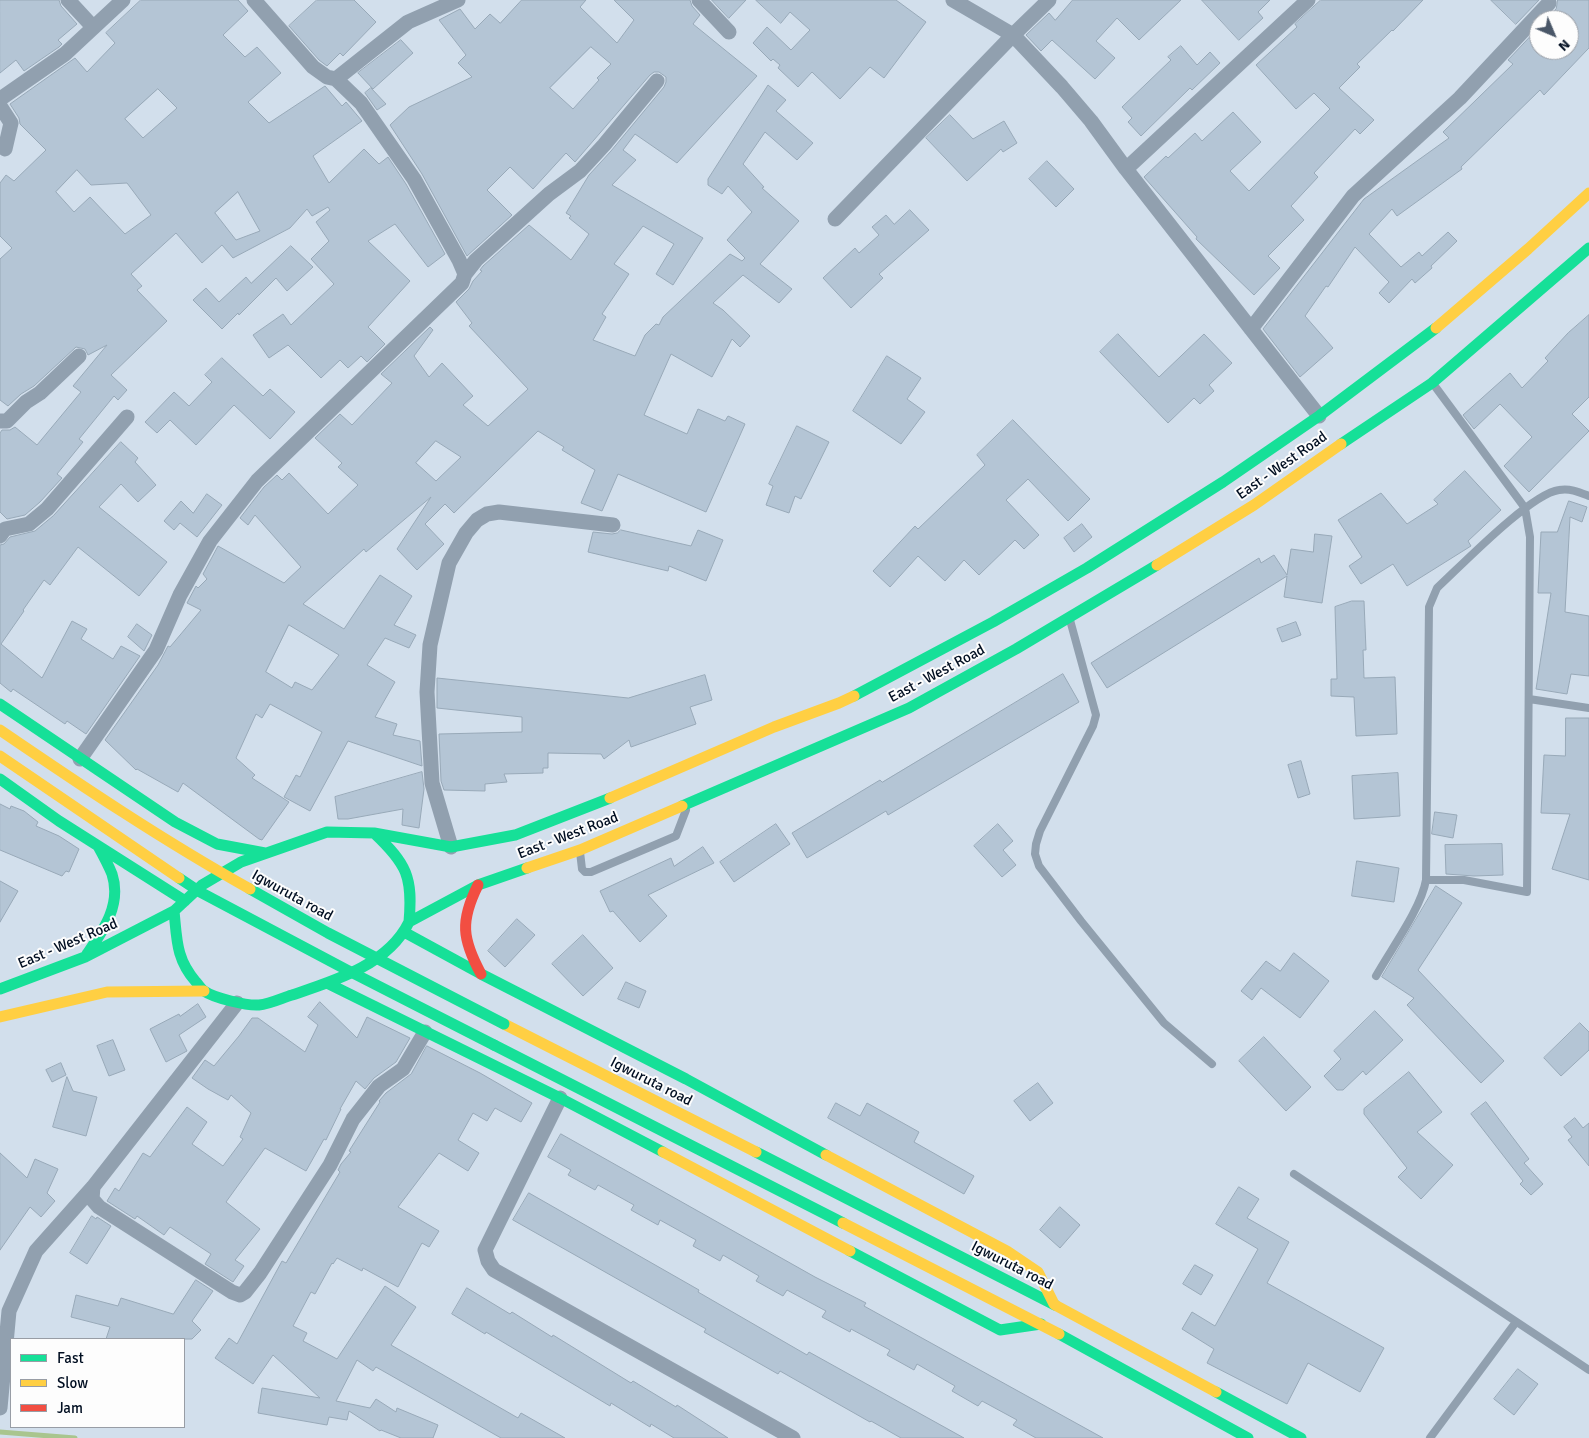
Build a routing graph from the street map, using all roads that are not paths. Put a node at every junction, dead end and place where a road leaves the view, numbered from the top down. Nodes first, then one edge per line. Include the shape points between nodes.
1 (68, 0) edge
2 (123, 0) edge
3 (254, 0) edge
4 (458, 0) edge
5 (699, 0) edge
6 (1049, 0) edge
7 (1308, 0) edge
8 (962, 2) edge
9 (1549, 3) dead end
10 (94, 27) junction
11 (729, 32) dead end
12 (1013, 35) junction
13 (336, 80) junction
14 (657, 81) dead end
15 (0, 99) edge
16 (0, 106) edge
17 (5, 149) dead end
18 (1126, 169) junction
19 (1589, 193) edge
20 (834, 220) dead end
21 (1589, 248) edge
22 (464, 274) junction
23 (1250, 330) junction
24 (79, 356) dead end
25 (1432, 383) junction
26 (1319, 416) junction
27 (127, 417) dead end
28 (0, 421) edge
29 (1589, 496) edge
30 (1525, 508) junction
31 (613, 526) dead end
32 (0, 536) edge
33 (1069, 618) junction
34 (1528, 699) junction
35 (0, 704) edge
36 (1589, 708) edge
37 (0, 730) edge
38 (0, 756) edge
39 (80, 759) junction
40 (0, 779) edge
41 (689, 803) junction
42 (374, 833) junction
43 (98, 846) junction
44 (451, 847) junction
45 (580, 850) junction
46 (265, 853) junction
47 (1426, 880) junction
48 (478, 885) junction
49 (185, 902) junction
50 (174, 911) junction
51 (407, 927) junction
52 (85, 957) junction
53 (481, 974) junction
54 (1376, 976) dead end
55 (327, 983) junction
56 (0, 989) edge
57 (204, 991) junction
58 (237, 1003) junction
59 (0, 1017) edge
60 (425, 1032) junction
61 (1212, 1064) dead end
62 (560, 1098) junction
63 (1294, 1174) dead end
64 (93, 1187) junction
65 (1054, 1304) junction
66 (1516, 1322) junction
67 (1041, 1324) junction
68 (1589, 1370) edge
69 (0, 1408) edge
70 (793, 1438) edge
71 (1248, 1438) edge
72 (1301, 1438) edge
73 (1430, 1438) edge

1 - 10 street
2 - 10 street
3 - 13 street via 313,67
4 - 13 street via 408,22
5 - 11 street
6 - 12 street
7 - 18 street
8 - 12 street
9 - 23 street via 1460,98 1353,196
10 - 15 street via 65,54
12 - 18 street via 1091,121
12 - 20 street
13 - 22 street via 360,103 414,179
14 - 22 street via 580,170 549,194
16 - 17 street via 11,123
18 - 23 street
19 - 26 main road, East - West Road via 1432,330
21 - 25 main road, East - West Road
22 - 39 street via 462,283 257,481 210,541 180,595 156,650
23 - 26 street
24 - 28 street via 7,421
25 - 30 lane
25 - 33 main road, East - West Road via 1254,506
26 - 44 main road, East - West Road via 1223,482 1087,568 841,706 774,727 636,788 515,835
27 - 32 street via 47,509 29,524 5,529
29 - 30 lane via 1559,490
30 - 34 lane via 1530,536
30 - 47 lane via 1437,588 1429,607
31 - 44 street via 499,512 487,514 466,533 449,564 430,645 427,692 432,783
33 - 41 main road, East - West Road via 909,708 854,727
33 - 61 lane via 1096,715 1094,726 1040,831 1036,844 1039,866 1164,1023
34 - 36 lane
34 - 47 lane via 1527,892 1464,880
35 - 39 main road
37 - 65 main road, Igwuruta road, bridge via 198,860 328,933
38 - 67 main road, bridge via 200,892
39 - 46 main road via 175,822 217,844
40 - 43 main road
41 - 45 main road, East - West Road
41 - 45 lane via 676,836 591,872 582,868
42 - 44 main road, East - West Road
42 - 46 main road, East - West Road via 327,832
42 - 51 main road via 394,851 408,874 412,900
43 - 49 main road
43 - 52 main road via 113,879 114,902 109,923
45 - 48 main road, East - West Road
46 - 49 main road, East - West Road via 241,862 202,885
47 - 54 lane via 1419,904
48 - 51 main road, East - West Road
48 - 53 main road via 467,911 465,930 470,954
49 - 50 main road, East - West Road
50 - 52 main road, East - West Road
50 - 57 main road via 178,948 186,970
51 - 53 main road
51 - 55 main road, East - West Road via 386,951 362,967
52 - 56 main road, East - West Road
53 - 65 main road via 1007,1250 1038,1272
55 - 58 main road, East - West Road via 260,1005
55 - 60 main road
57 - 58 main road, East - West Road
57 - 59 main road via 106,992
58 - 64 street
60 - 62 main road
60 - 64 street via 403,1069 379,1086 353,1119 330,1165 260,1273 240,1295 98,1207 92,1199
62 - 67 main road via 1000,1330
62 - 70 street via 485,1250 494,1270
63 - 66 lane
64 - 69 street via 36,1251 9,1311
65 - 72 main road, Igwuruta road
66 - 68 lane
66 - 73 lane
67 - 71 main road

